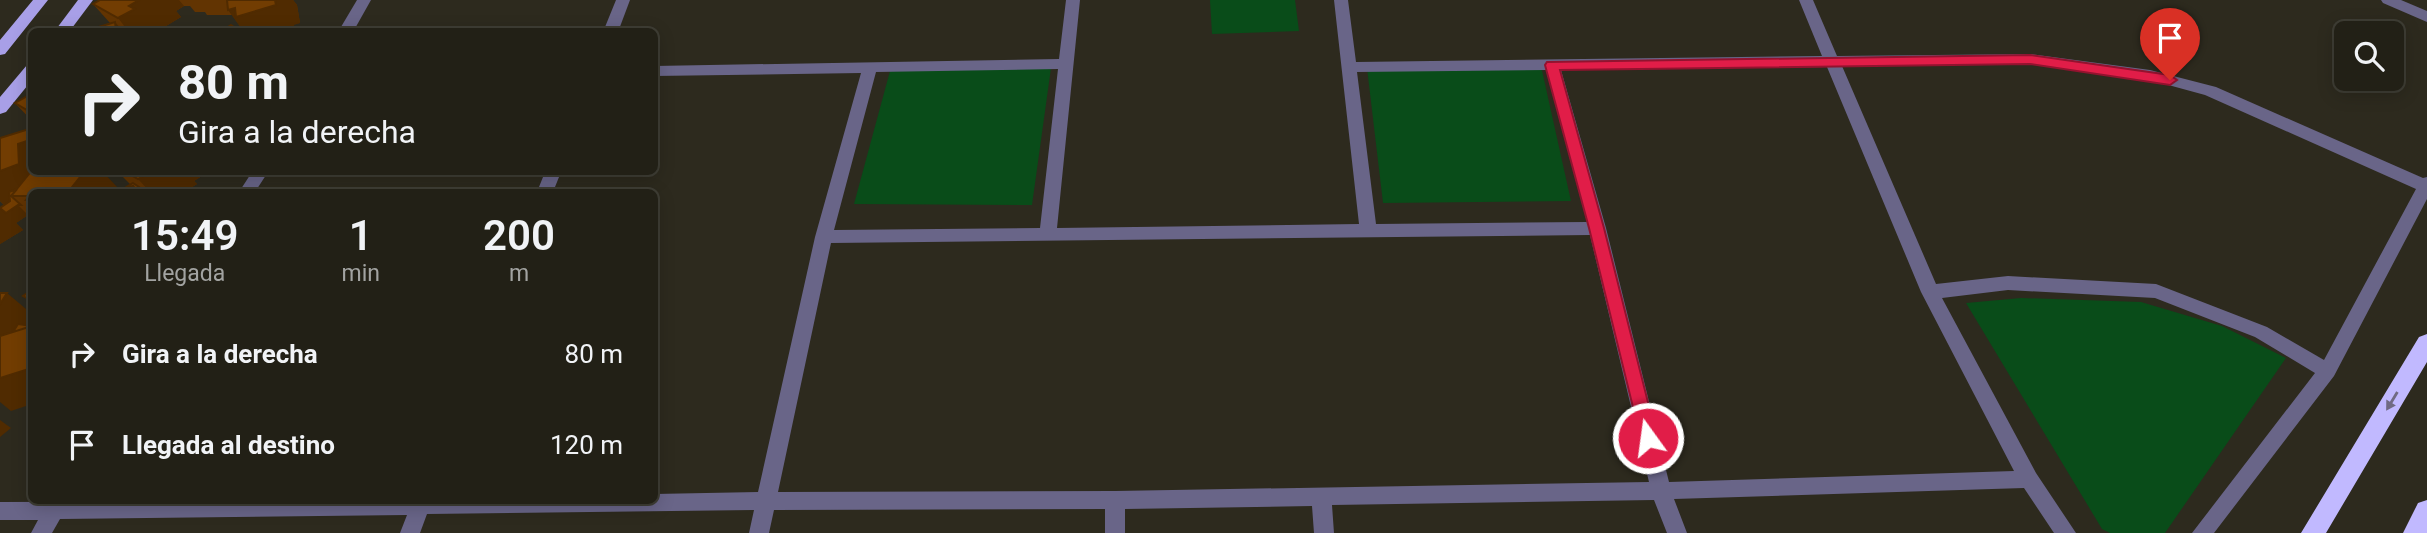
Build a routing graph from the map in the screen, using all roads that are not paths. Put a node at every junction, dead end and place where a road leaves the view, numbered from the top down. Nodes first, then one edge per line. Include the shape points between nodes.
1 (41, 0) edge
2 (86, 0) edge
3 (364, 0) edge
4 (623, 0) edge
5 (1073, 0) edge
6 (1341, 0) edge
7 (1806, 0) edge
8 (2388, 0) edge
9 (2427, 17) edge
10 (64, 28) edge
11 (347, 28) edge
12 (612, 28) edge
13 (0, 50) edge
14 (1833, 60) junction
15 (1066, 64) junction
16 (1552, 65) junction
17 (1349, 67) junction
18 (870, 68) junction
19 (658, 71) edge
20 (28, 73) edge
21 (3, 101) edge
22 (2426, 185) edge
23 (1597, 228) junction
24 (1368, 231) junction
25 (1048, 235) junction
26 (824, 237) junction
27 (1930, 292) junction
28 (2427, 343) edge
29 (2327, 371) junction
30 (2029, 480) junction
31 (1661, 491) junction
32 (1321, 495) junction
33 (1115, 500) junction
34 (765, 501) junction
35 (658, 502) edge
36 (240, 504) edge
37 (422, 504) edge
38 (58, 505) edge
39 (0, 511) edge
40 (2427, 511) edge
41 (41, 533) edge
42 (410, 533) edge
43 (759, 533) edge
44 (1115, 533) edge
45 (1324, 533) edge
46 (1677, 533) edge
47 (2066, 533) edge
48 (2202, 533) edge
49 (2313, 533) edge
50 (2415, 533) edge

1 - 13 main road
2 - 10 main road
3 - 11 street
4 - 12 street
5 - 15 street
6 - 17 street
7 - 14 street
8 - 9 street
14 - 16 street
14 - 22 street via 2030,60 2150,75 2210,90
14 - 27 street
15 - 18 street
15 - 25 street
16 - 17 street
16 - 23 street
17 - 24 street
18 - 19 street
18 - 26 street
20 - 21 main road
22 - 29 street
23 - 24 street
23 - 31 street
24 - 25 street
25 - 26 street
26 - 34 street
27 - 29 street via 2008,283 2156,290 2261,332
27 - 30 street
28 -> 49 highway
29 - 48 street
30 - 31 street
30 - 47 street
31 - 32 street
31 - 46 street
32 - 33 street
32 - 45 street
33 - 34 street
33 - 44 street
34 - 35 street
34 - 43 street
36 - 38 street
37 - 42 street
38 - 39 street
38 - 41 street
40 - 50 highway

